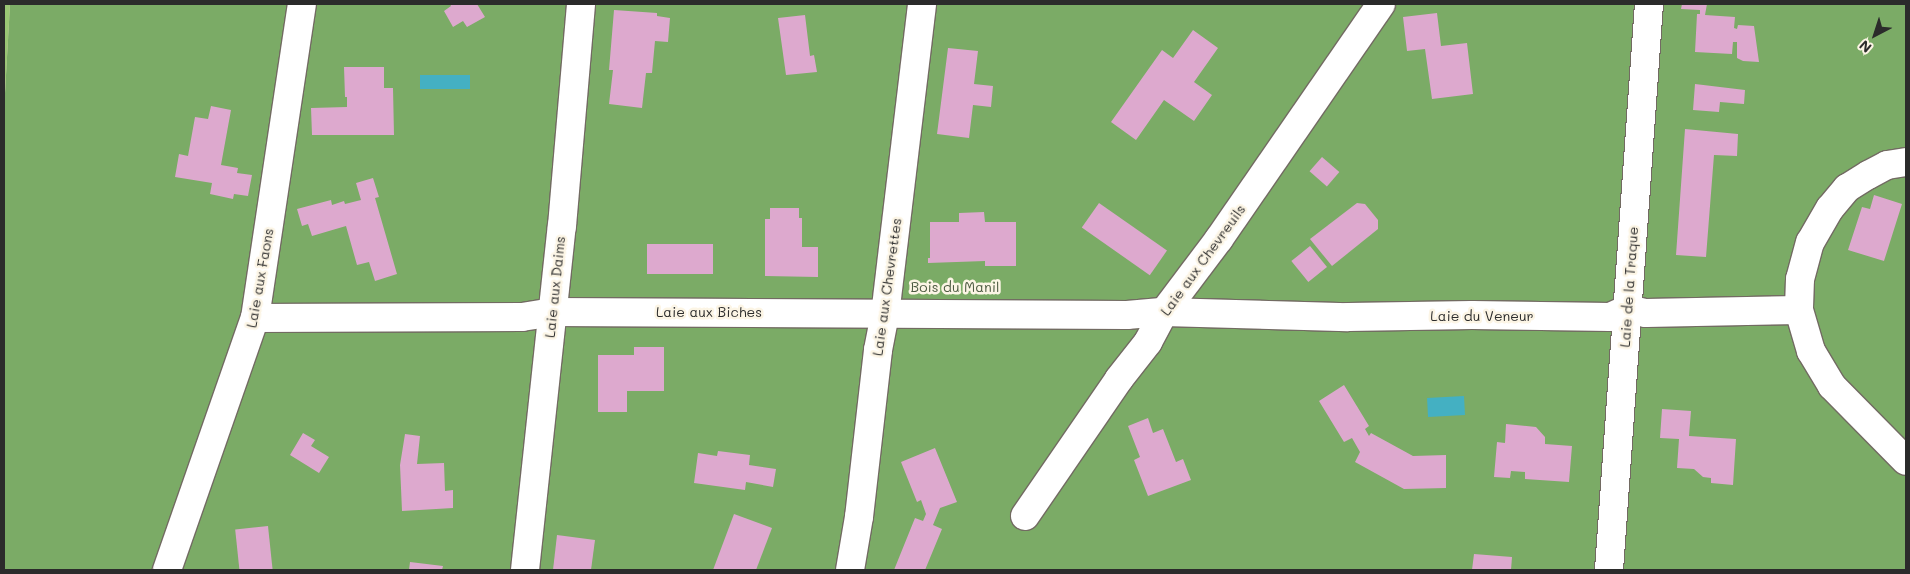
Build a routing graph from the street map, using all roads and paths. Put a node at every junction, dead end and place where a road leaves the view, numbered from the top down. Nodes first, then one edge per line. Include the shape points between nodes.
1 (302, 4) edge
2 (581, 4) edge
3 (922, 4) edge
4 (1381, 4) edge
5 (1649, 4) edge
6 (1906, 162) edge
7 (1628, 309) junction
8 (1799, 310) junction
9 (553, 312) junction
10 (1164, 312) junction
11 (885, 315) junction
12 (255, 318) junction
13 (1906, 461) edge
14 (1025, 516) dead end
15 (167, 570) edge
16 (525, 570) edge
17 (850, 570) edge
18 (1609, 570) edge

1 - 12 street, Laie aux Faons
2 - 9 street, Laie aux Daims
3 - 11 street, Laie aux Chevrettes
4 - 10 street, Laie aux Chevreuils
5 - 7 street, Laie de la Traque
6 - 8 street via 1887,165 1868,175 1847,188 1830,208 1810,242 1800,279
7 - 8 street, Laie du Veneur via 1646,313
7 - 10 street, Laie du Veneur via 1610,316 1472,314 1348,317
7 - 18 street, Laie de la Traque
8 - 13 street via 1811,351 1832,386
9 - 11 street, Laie aux Biches
9 - 12 street, Laie aux Biches via 522,317
9 - 16 street, Laie aux Daims
10 - 11 street, Laie aux Biches via 1127,315
10 - 14 street, Laie aux Chevreuils via 1148,342 1118,379
11 - 17 street, Laie aux Chevrettes
12 - 15 street, Laie aux Faons

